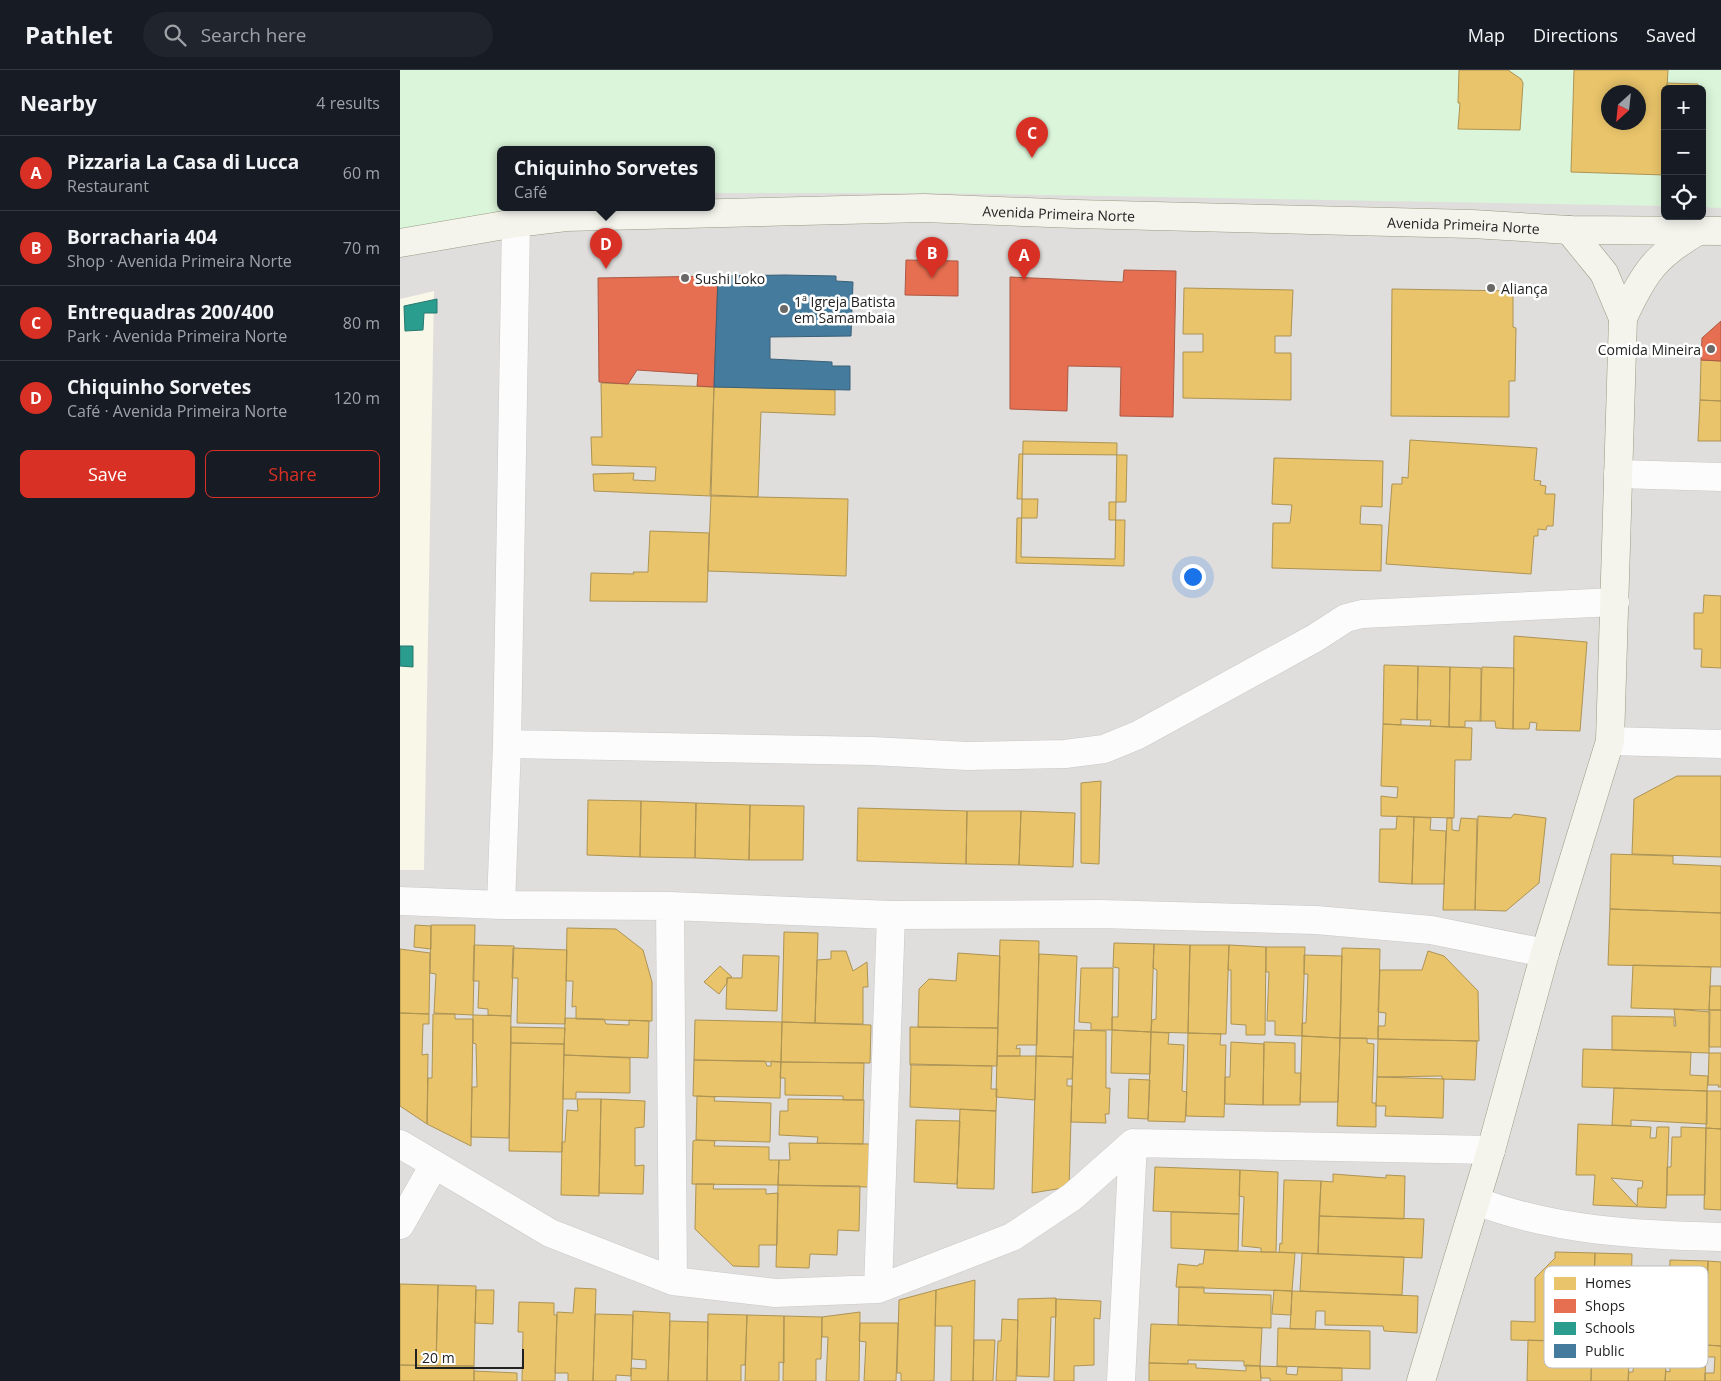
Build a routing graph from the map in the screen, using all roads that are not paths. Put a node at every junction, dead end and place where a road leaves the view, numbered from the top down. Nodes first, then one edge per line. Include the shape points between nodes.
1 (516, 223) junction
2 (1570, 230) junction
3 (1711, 231) edge
4 (400, 243) edge
5 (1623, 318) junction
6 (1618, 474) junction
7 (1721, 477) edge
8 (1615, 602) junction
9 (1610, 741) junction
10 (507, 744) junction
11 (1721, 744) edge
12 (400, 901) edge
13 (501, 905) junction
14 (670, 906) junction
15 (891, 915) junction
16 (1545, 953) junction
17 (1132, 1143) junction
18 (400, 1144) edge
19 (1491, 1150) junction
20 (434, 1165) junction
21 (1476, 1201) junction
22 (400, 1225) edge
23 (1721, 1237) edge
24 (673, 1281) junction
25 (878, 1289) junction
26 (1121, 1381) edge
27 (1421, 1381) edge

1 - 2 street, Avenida Primeira Norte via 566,217 679,212 924,208 1472,224
1 - 4 street, Avenida Primeira Norte
1 - 10 street
2 - 3 street, Avenida Primeira Norte
2 - 5 street via 1604,273
3 - 5 street via 1676,244 1656,260 1637,286
5 - 6 street
6 - 7 street
6 - 8 street
8 - 9 street
8 - 10 street via 1362,614 1346,618 1138,735 1104,748 1065,754 967,756 872,751
9 - 11 street
9 - 16 street
10 - 13 street
12 - 13 street
13 - 14 street
14 - 15 street
14 - 24 street
15 - 16 street via 1100,914 1316,920 1431,930
15 - 25 street
16 - 19 street
17 - 19 street
17 - 25 street via 1072,1197 1012,1237
17 - 26 street
18 - 20 street
19 - 21 street
20 - 22 street
20 - 24 street via 550,1233
21 - 23 street via 1510,1214 1552,1224 1640,1235
21 - 27 street
24 - 25 street via 775,1293

